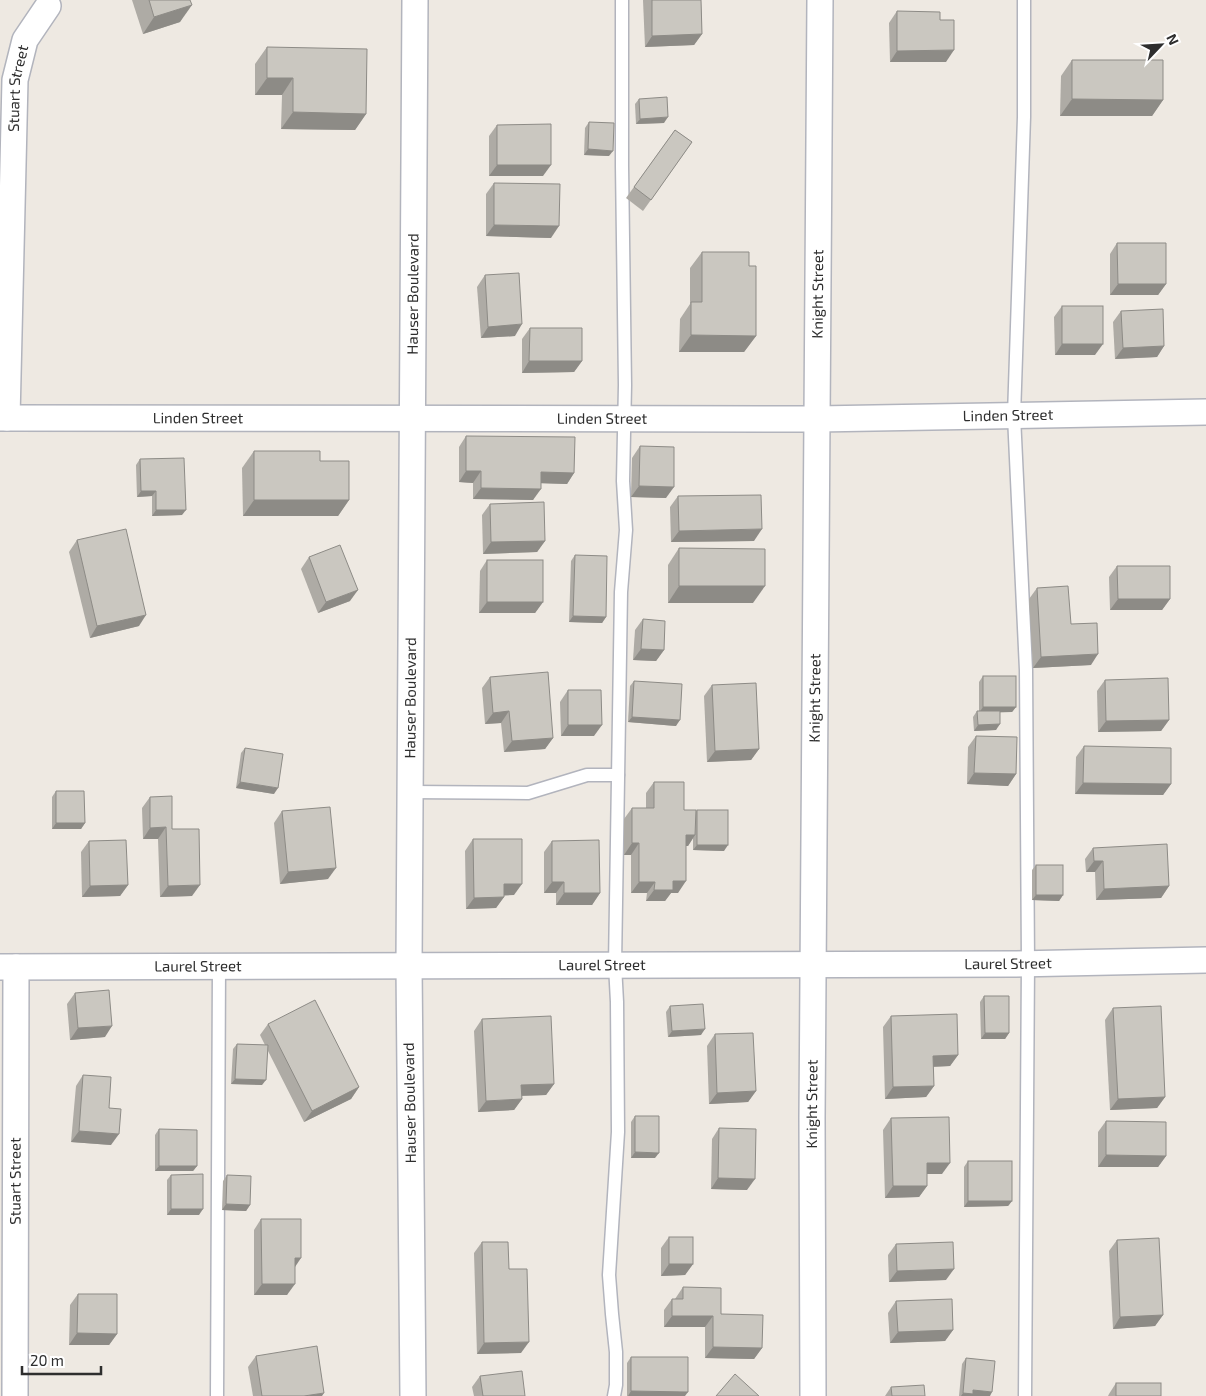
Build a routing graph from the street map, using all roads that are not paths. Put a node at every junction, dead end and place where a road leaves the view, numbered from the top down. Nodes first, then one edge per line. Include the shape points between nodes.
1 (415, 0) edge
2 (622, 0) edge
3 (820, 0) edge
4 (1024, 0) edge
5 (48, 6) dead end
6 (1206, 412) edge
7 (1014, 416) junction
8 (3, 418) edge
9 (413, 418) junction
10 (624, 419) junction
11 (817, 419) junction
12 (618, 775) junction
13 (410, 792) junction
14 (1206, 960) edge
15 (1028, 963) junction
16 (813, 964) junction
17 (409, 965) junction
18 (615, 965) junction
19 (219, 966) junction
20 (8, 967) edge
21 (15, 1396) edge
22 (217, 1396) edge
23 (413, 1396) edge
24 (614, 1396) edge
25 (813, 1396) edge
26 (1025, 1396) edge

1 - 9 street, Hauser Boulevard
2 - 10 lane
3 - 11 street, Knight Street
4 - 7 lane via 1024,117
5 - 8 street, Stuart Street via 25,40 14,80
6 - 7 street, Linden Street
7 - 11 street, Linden Street
7 - 15 lane via 1026,670
8 - 9 street, Linden Street
9 - 10 street, Linden Street
9 - 13 street, Hauser Boulevard
10 - 11 street, Linden Street
10 - 12 lane via 626,530 621,592
11 - 16 street, Knight Street
12 - 13 lane via 587,775 528,793
12 - 18 lane
13 - 17 street, Hauser Boulevard
14 - 15 street, Laurel Street
15 - 16 street, Laurel Street
15 - 26 lane
16 - 18 street, Laurel Street
16 - 25 street, Knight Street
17 - 18 street, Laurel Street
17 - 19 street, Laurel Street
17 - 23 street, Hauser Boulevard
18 - 24 lane via 618,1132 609,1275 616,1352
19 - 20 street, Laurel Street
19 - 22 lane
20 - 21 street, Stuart Street

